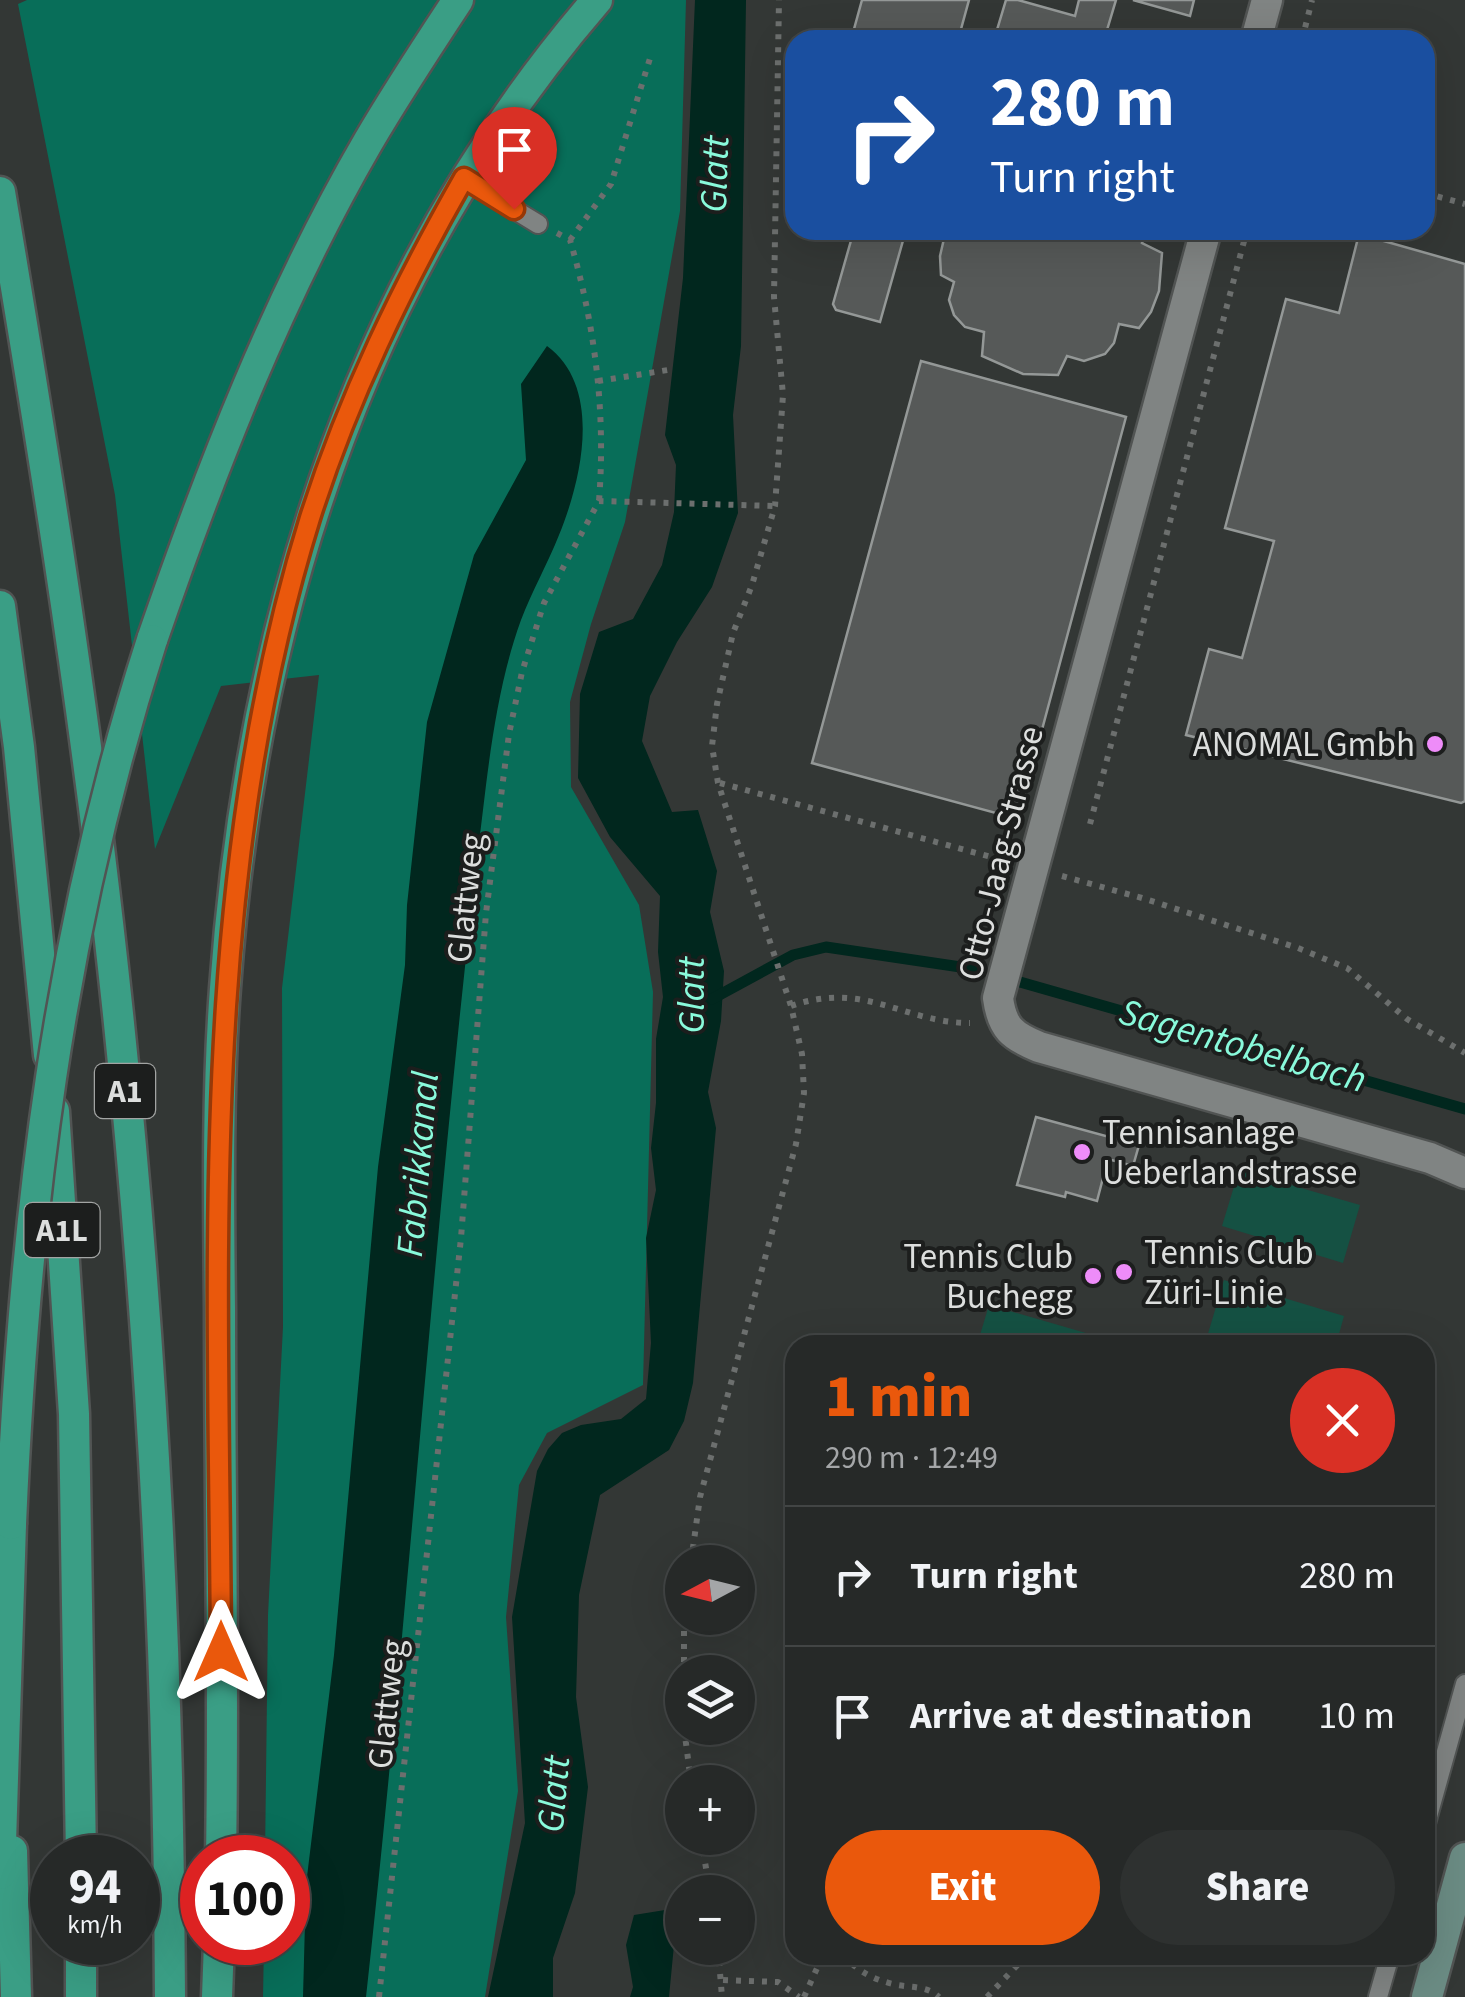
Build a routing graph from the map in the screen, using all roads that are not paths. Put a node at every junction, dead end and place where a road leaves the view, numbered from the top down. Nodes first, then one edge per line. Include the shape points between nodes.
1 (458, 0) edge
2 (598, 0) edge
3 (1267, 0) edge
4 (1259, 30) edge
5 (464, 178) junction
6 (0, 192) edge
7 (538, 224) road end
8 (1203, 240) edge
9 (0, 606) edge
10 (1465, 1173) edge
11 (8, 1678) junction
12 (1465, 1684) edge
13 (1435, 1792) edge
14 (81, 1835) edge
15 (220, 1835) edge
16 (1465, 1858) edge
17 (0, 1874) edge
18 (81, 1965) edge
19 (218, 1965) edge
20 (1387, 1965) edge
21 (16, 1997) edge
22 (81, 1997) edge
23 (170, 1997) edge
24 (217, 1997) edge
25 (1378, 1997) edge
26 (1427, 1997) edge

1 - 11 highway, bridge via 366,144 239,405 112,768 53,1049 25,1294
2 - 5 highway via 526,87
3 - 4 street
5 - 7 lane
5 - 15 highway via 380,338 310,518 263,705 242,837 220,1086
6 - 23 highway, A1 via 60,561 128,1114 158,1518
8 - 10 street, Otto-Jaag-Strasse via 998,998 1001,1020 1012,1036 1039,1047
9 - 14 highway, A1L via 37,926 68,1319
11 - 17 highway
11 - 21 highway
12 - 13 lane
16 - 26 main road
18 - 22 highway
19 - 24 highway
20 - 25 lane

